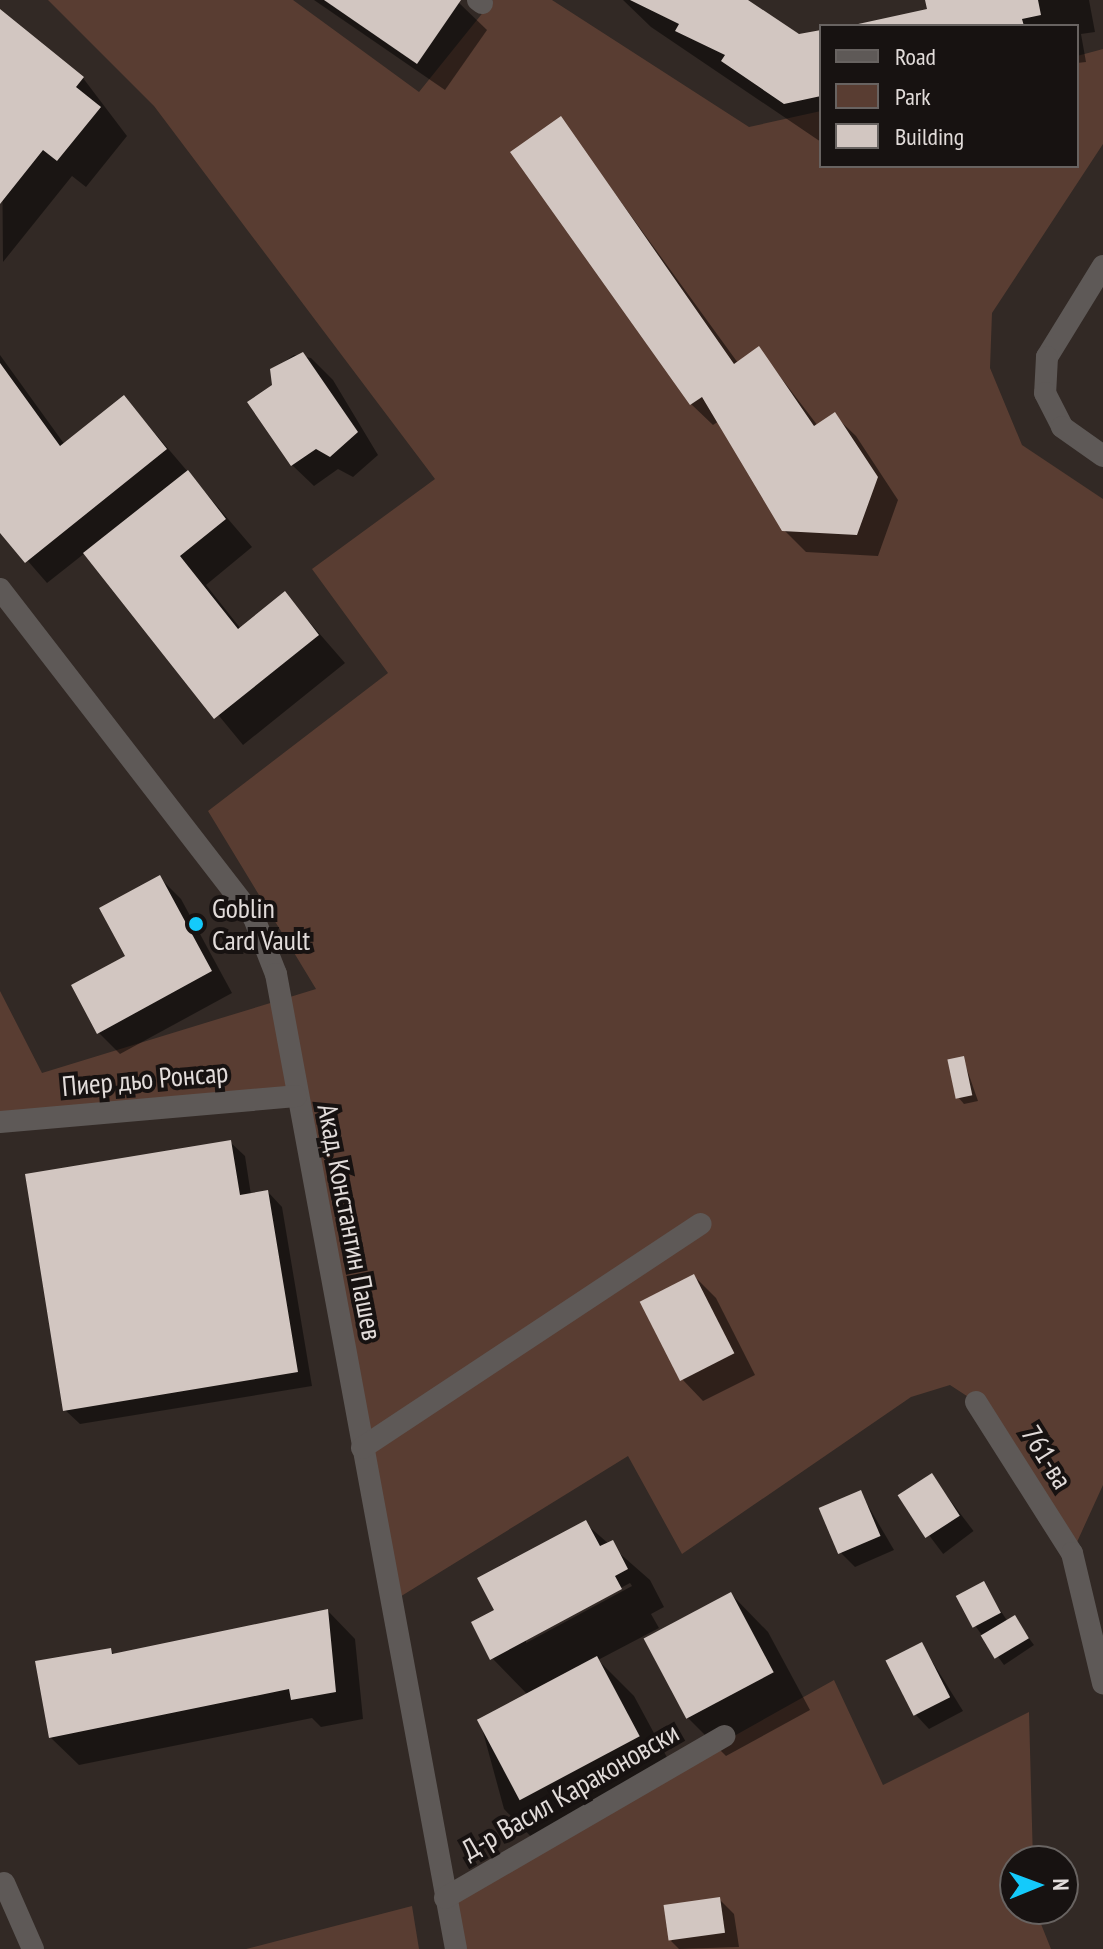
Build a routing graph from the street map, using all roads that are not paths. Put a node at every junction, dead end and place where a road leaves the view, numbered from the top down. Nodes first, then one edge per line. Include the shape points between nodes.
1 (1103, 266) edge
2 (1103, 456) edge
3 (0, 589) edge
4 (296, 1096) junction
5 (0, 1122) edge
6 (701, 1224) dead end
7 (976, 1402) dead end
8 (362, 1448) junction
9 (1103, 1683) edge
10 (724, 1736) dead end
11 (4, 1883) dead end
12 (445, 1898) junction
13 (33, 1949) edge
14 (456, 1949) edge

1 - 2 street via 1047,357 1045,393 1062,427
3 - 4 street, Акад. Константин Пашев via 254,918 276,974
4 - 5 street, Пиер дьо Ронсар
4 - 8 street, Акад. Константин Пашев
6 - 8 street
7 - 9 street, 761-ва via 1072,1553
8 - 12 street, Акад. Константин Пашев
10 - 12 street, Д-р Васил Караконовски
11 - 13 street
12 - 14 street, Акад. Константин Пашев

